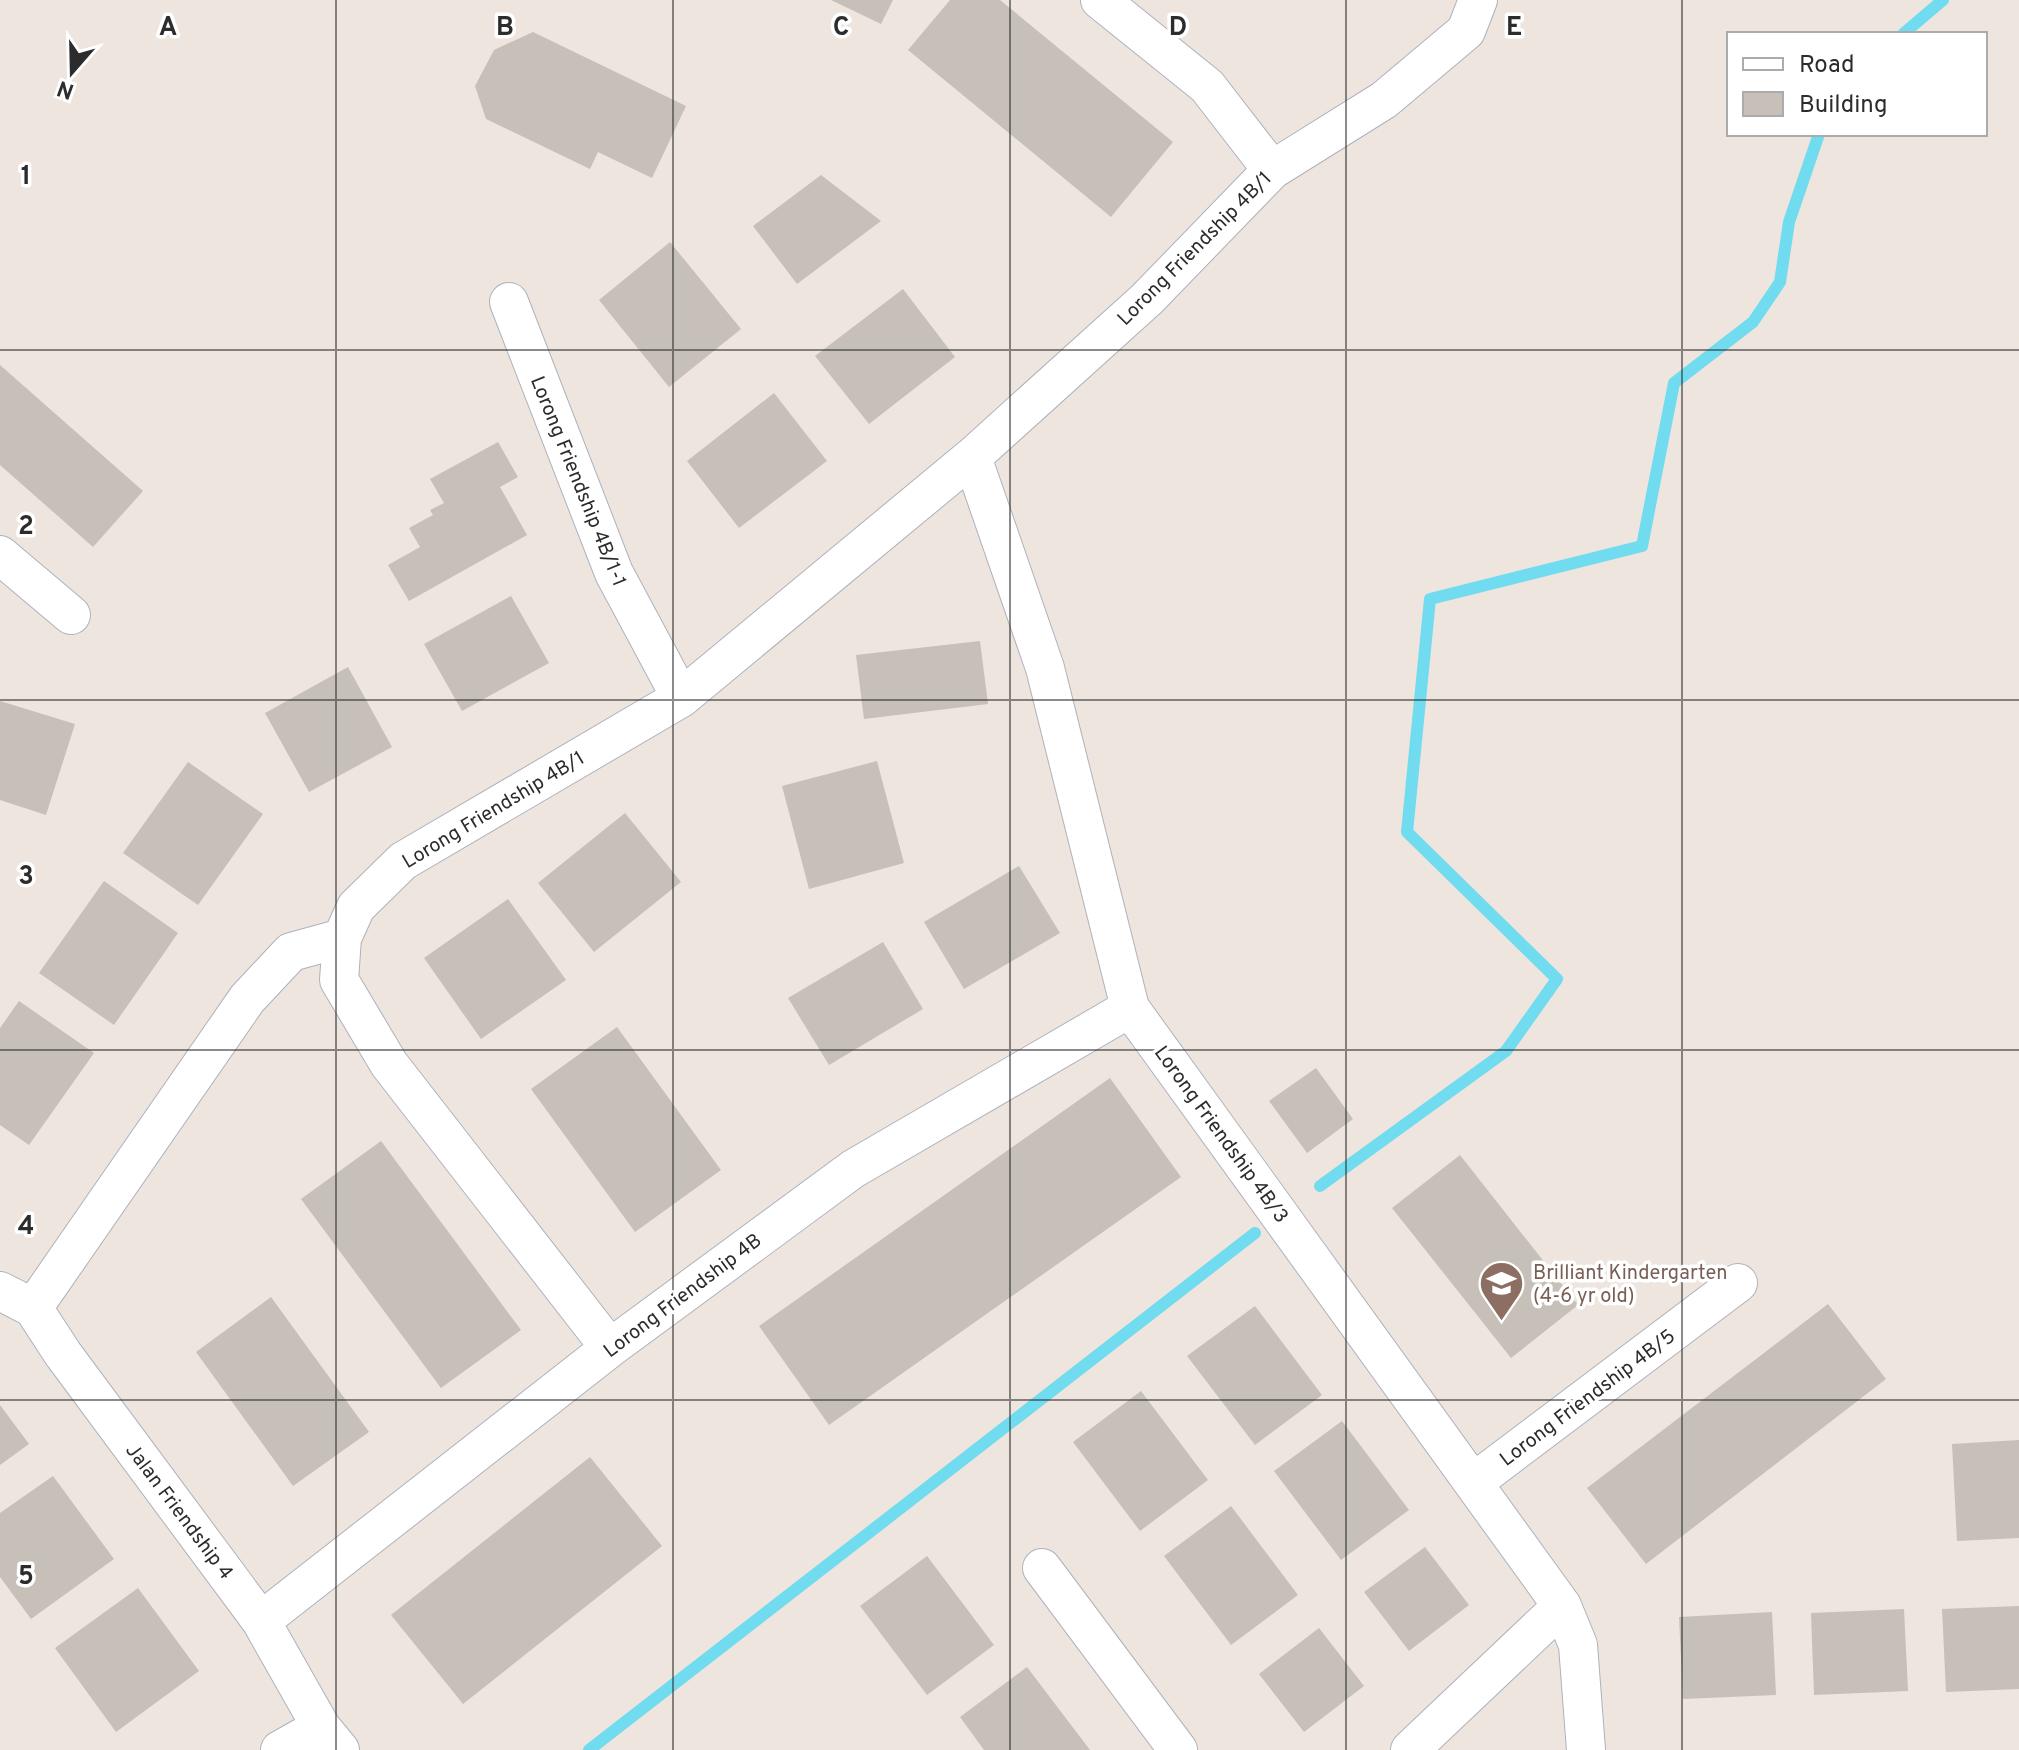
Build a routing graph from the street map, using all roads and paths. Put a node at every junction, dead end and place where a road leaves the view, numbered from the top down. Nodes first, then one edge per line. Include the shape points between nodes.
1 (1100, 0) edge
2 (1478, 0) edge
3 (1272, 170) junction
4 (509, 302) dead end
5 (972, 457) junction
6 (0, 555) edge
7 (71, 615) dead end
8 (681, 698) junction
9 (342, 938) junction
10 (1130, 1008) junction
11 (1738, 1283) dead end
12 (16, 1299) edge
13 (610, 1348) junction
14 (1474, 1482) junction
15 (1042, 1568) dead end
16 (1562, 1606) junction
17 (261, 1621) junction
18 (331, 1738) edge
19 (280, 1750) edge
20 (1178, 1750) edge
21 (1410, 1750) edge
22 (1586, 1750) edge

1 - 3 street via 1207,86
2 - 3 street, Lorong Friendship 4B/1 via 1466,31 1384,100
3 - 5 street, Lorong Friendship 4B/1 via 1147,299
4 - 8 street, Lorong Friendship 4B/1-1 via 614,573
5 - 8 street, Lorong Friendship 4B/1
5 - 10 street, Lorong Friendship 4B/3 via 1045,668
6 - 7 street
8 - 9 street, Lorong Friendship 4B/1 via 403,861 356,907
9 - 12 street via 291,952 247,999
9 - 13 street, Lorong Friendship 4B/1 via 339,980 389,1064
10 - 13 street, Lorong Friendship 4B via 853,1169
10 - 14 street, Lorong Friendship 4B/3
11 - 14 street, Lorong Friendship 4B/5
12 - 17 street, Jalan Friendship 4 via 63,1354
13 - 17 street, Lorong Friendship 4B
14 - 16 street, Lorong Friendship 4B/3
15 - 20 street
16 - 21 street
16 - 22 street, Lorong Friendship 4B/3 via 1578,1645
17 - 18 street, Jalan Friendship 4
18 - 19 street

